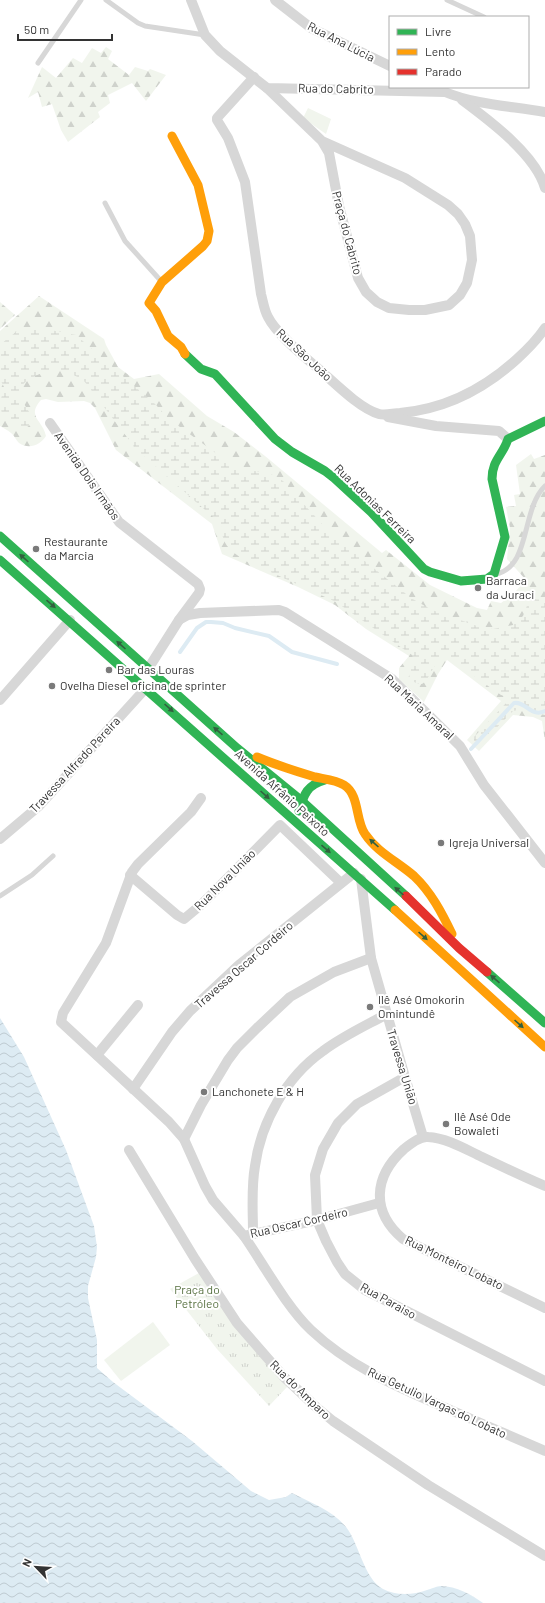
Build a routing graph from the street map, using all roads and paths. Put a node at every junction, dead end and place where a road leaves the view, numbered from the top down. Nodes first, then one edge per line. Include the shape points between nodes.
1 (82, 0) edge
2 (106, 0) edge
3 (191, 0) edge
4 (276, 0) edge
5 (447, 0) edge
6 (482, 16) edge
7 (205, 35) junction
8 (38, 63) dead end
9 (389, 66) edge
10 (254, 78) junction
11 (267, 88) junction
12 (436, 88) edge
13 (445, 92) junction
14 (461, 99) junction
15 (545, 112) edge
16 (172, 136) dead end
17 (322, 141) junction
18 (544, 184) edge
19 (105, 203) dead end
20 (162, 282) junction
21 (545, 328) edge
22 (380, 414) junction
23 (545, 422) edge
24 (50, 423) dead end
25 (508, 439) junction
26 (545, 486) edge
27 (0, 536) edge
28 (0, 560) edge
29 (494, 574) junction
30 (70, 620) junction
31 (179, 620) junction
32 (148, 669) junction
33 (146, 688) junction
34 (0, 700) edge
35 (237, 748) junction
36 (325, 780) junction
37 (201, 798) dead end
38 (302, 801) junction
39 (297, 824) junction
40 (0, 839) edge
41 (54, 856) dead end
42 (545, 863) edge
43 (130, 875) junction
44 (357, 876) junction
45 (342, 883) junction
46 (0, 896) edge
47 (459, 948) junction
48 (372, 958) junction
49 (138, 1005) dead end
50 (386, 1014) junction
51 (545, 1023) edge
52 (545, 1047) edge
53 (96, 1056) junction
54 (404, 1077) junction
55 (134, 1089) junction
56 (423, 1137) junction
57 (184, 1140) junction
58 (129, 1150) dead end
59 (545, 1186) edge
60 (379, 1203) junction
61 (317, 1220) junction
62 (249, 1235) junction
63 (545, 1308) edge
64 (545, 1381) edge
65 (545, 1451) edge
66 (545, 1556) edge

1 - 8 lane
2 - 7 lane via 142,24
3 - 7 street
4 - 9 street, Rua Ana Lúcia via 311,28
5 - 6 lane
7 - 10 street via 220,51
10 - 11 street
10 - 22 street, Rua São João via 217,120 228,138 245,182 261,294 266,310 275,328 302,355 355,400
11 - 13 street, Rua do Cabrito
11 - 17 street, Praça do Cabrito
12 - 13 street
13 - 14 street, Rua do Cabrito
14 - 15 street, Rua do Cabrito
14 - 18 street via 492,121 526,155
16 - 20 main road, Rua Adonias Ferreira via 198,184 209,235 203,246
17 - 17 street, Praça do Cabrito via 331,159 339,206 356,271 366,292 389,308 409,310 437,308 460,295 469,277 472,254 470,236 458,214 405,178
19 - 20 lane via 125,241
20 - 29 main road, Rua Adonias Ferreira via 149,303 156,311 168,336 201,369 215,374 275,439 334,478 371,512 424,569 461,581 487,579
21 - 22 street via 529,348 501,373 471,392 427,410
22 - 25 street via 436,426 499,431
23 - 25 main road
24 - 31 street, Avenida Dois Irmãos via 119,522 198,584 199,593
25 - 29 main road via 492,471 505,537
26 - 29 lane via 534,500 522,547 516,559 508,569
32 -> 27 main road, Avenida Afrânio Peixoto
28 -> 30 main road, Avenida Afrânio Peixoto
30 - 33 main road, Avenida Afrânio Peixoto
30 - 34 street
31 - 32 street, Avenida Dois Irmãos
31 - 42 street, Rua Maria Amaral via 200,613 278,610 392,679 460,746 484,784
35 -> 32 main road, Avenida Afrânio Peixoto
33 -> 39 main road, Avenida Afrânio Peixoto
33 - 40 street, Travessa Alfredo Pereira via 39,806
35 - 36 main road via 272,764
35 - 38 main road, Avenida Afrânio Peixoto
36 - 38 main road via 312,784
47 -> 36 main road via 426,889 364,833 354,799 347,787 336,781
37 - 43 street via 191,812
38 - 39 main road
47 -> 38 main road, Avenida Afrânio Peixoto
39 -> 44 main road, Avenida Afrânio Peixoto
41 - 46 lane via 32,875
43 - 45 street, Rua Nova União via 184,919 280,825
43 - 53 street, Rua Oscar Cordeiro via 106,942 60,1019 62,1024
44 - 45 street, Travessa Oscar Cordeiro
44 - 48 street, Travessa União
44 -> 52 main road, Avenida Afrânio Peixoto
45 - 55 street, Travessa Oscar Cordeiro via 239,965 190,1011 172,1032
51 -> 47 main road, Avenida Afrânio Peixoto
48 - 50 street, Travessa União
48 - 57 street via 334,972 290,997 257,1028 228,1060
49 - 53 street
50 - 54 street, Travessa União
50 - 62 street via 318,1054 300,1071 275,1105 259,1144 254,1166
53 - 55 street, Rua Oscar Cordeiro
54 - 56 street, Travessa União
54 - 61 street, Rua Paraiso via 357,1104 338,1123 330,1136 323,1149 316,1175
55 - 57 street, Rua Oscar Cordeiro via 170,1122
56 - 59 street via 460,1147
56 - 60 street via 408,1146 390,1163 380,1188
57 - 62 street, Rua Oscar Cordeiro via 210,1196
58 - 66 street, Rua do Amparo via 241,1329 284,1377 333,1421 428,1485
60 - 61 street, Rua Oscar Cordeiro
60 - 63 street, Rua Monteiro Lobato via 385,1218 403,1239
61 - 62 street, Rua Oscar Cordeiro
61 - 64 street, Rua Paraiso via 345,1274 365,1290
62 - 65 street, Rua Getulio Vargas do Lobato via 297,1314 337,1352 388,1382

